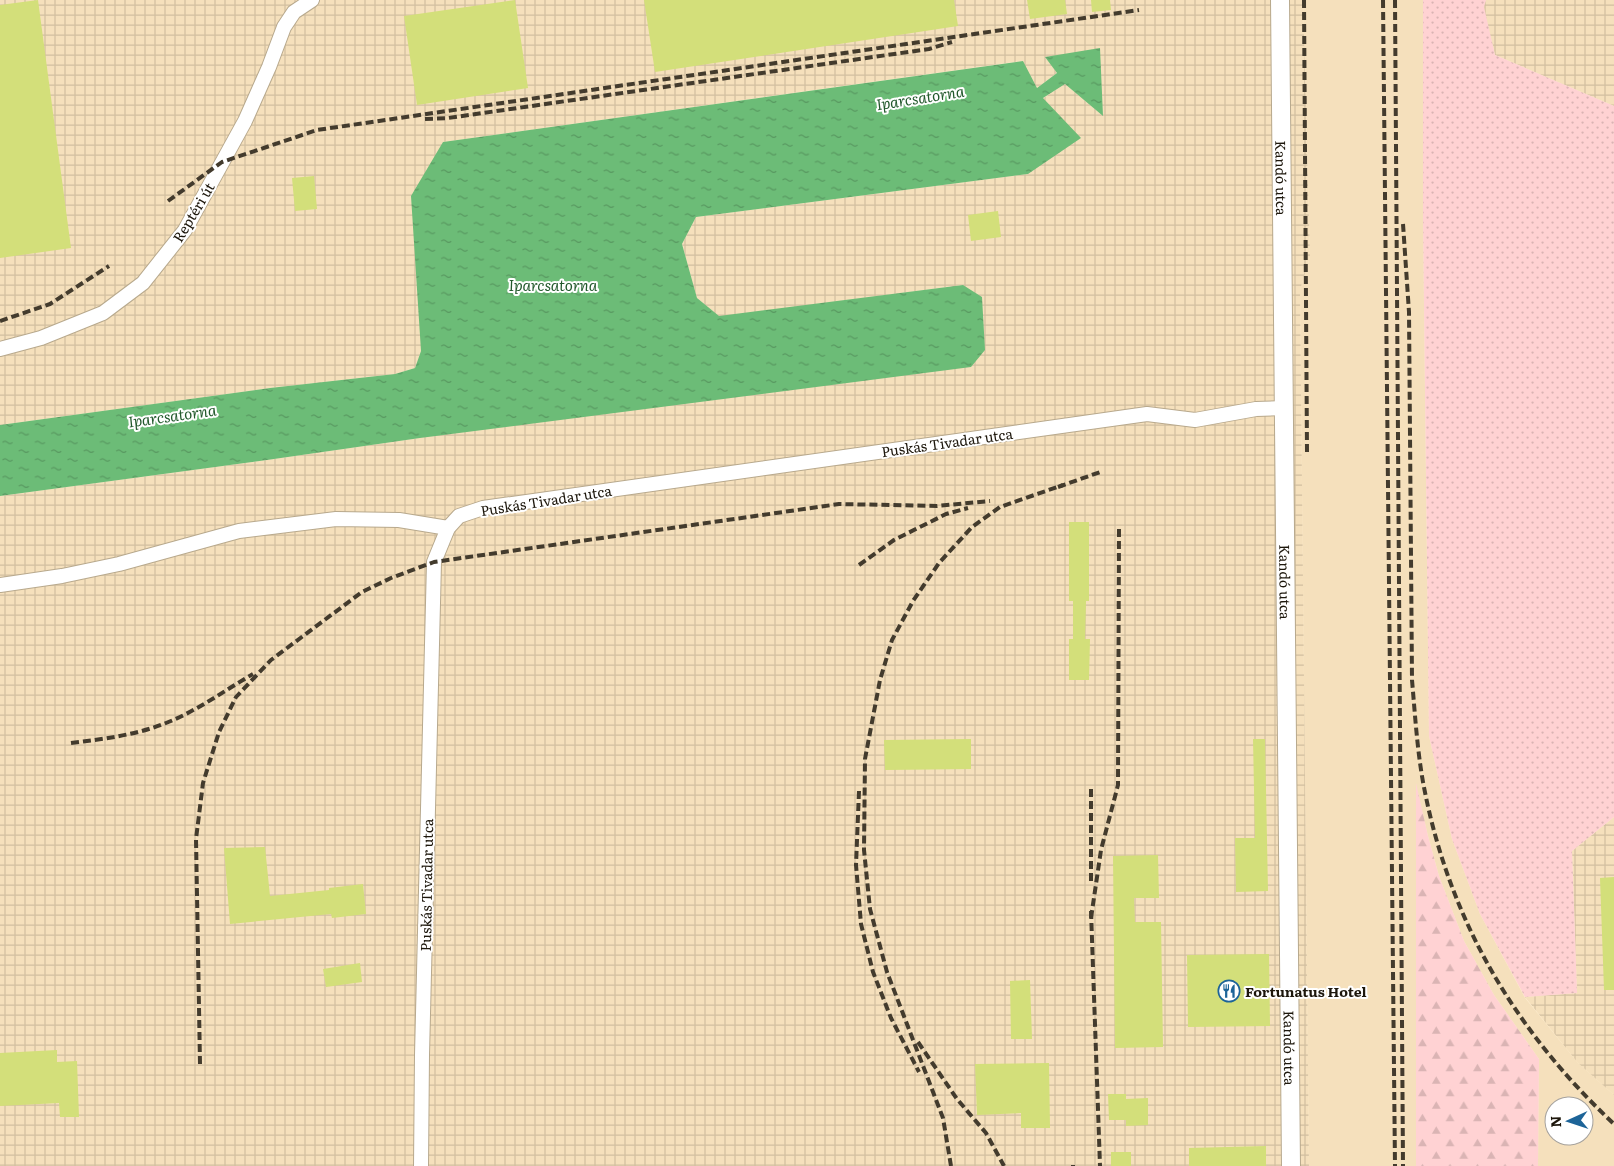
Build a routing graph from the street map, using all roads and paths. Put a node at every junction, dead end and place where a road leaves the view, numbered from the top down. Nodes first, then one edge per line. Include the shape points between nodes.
1 (312, 0) edge
2 (1280, 0) edge
3 (0, 349) edge
4 (1285, 408) junction
5 (448, 528) junction
6 (0, 585) edge
7 (421, 1166) edge
8 (1291, 1166) edge

1 - 3 street, Reptéri út via 294,12 284,27 245,121 185,230 144,283 103,313 41,338
2 - 4 street, Kandó utca
4 - 5 street, Puskás Tivadar utca via 1256,409 1195,420 1147,414 483,508 460,516
4 - 8 street, Kandó utca
5 - 6 street via 399,520 336,519 259,528 119,564
5 - 7 street, Puskás Tivadar utca via 434,562

